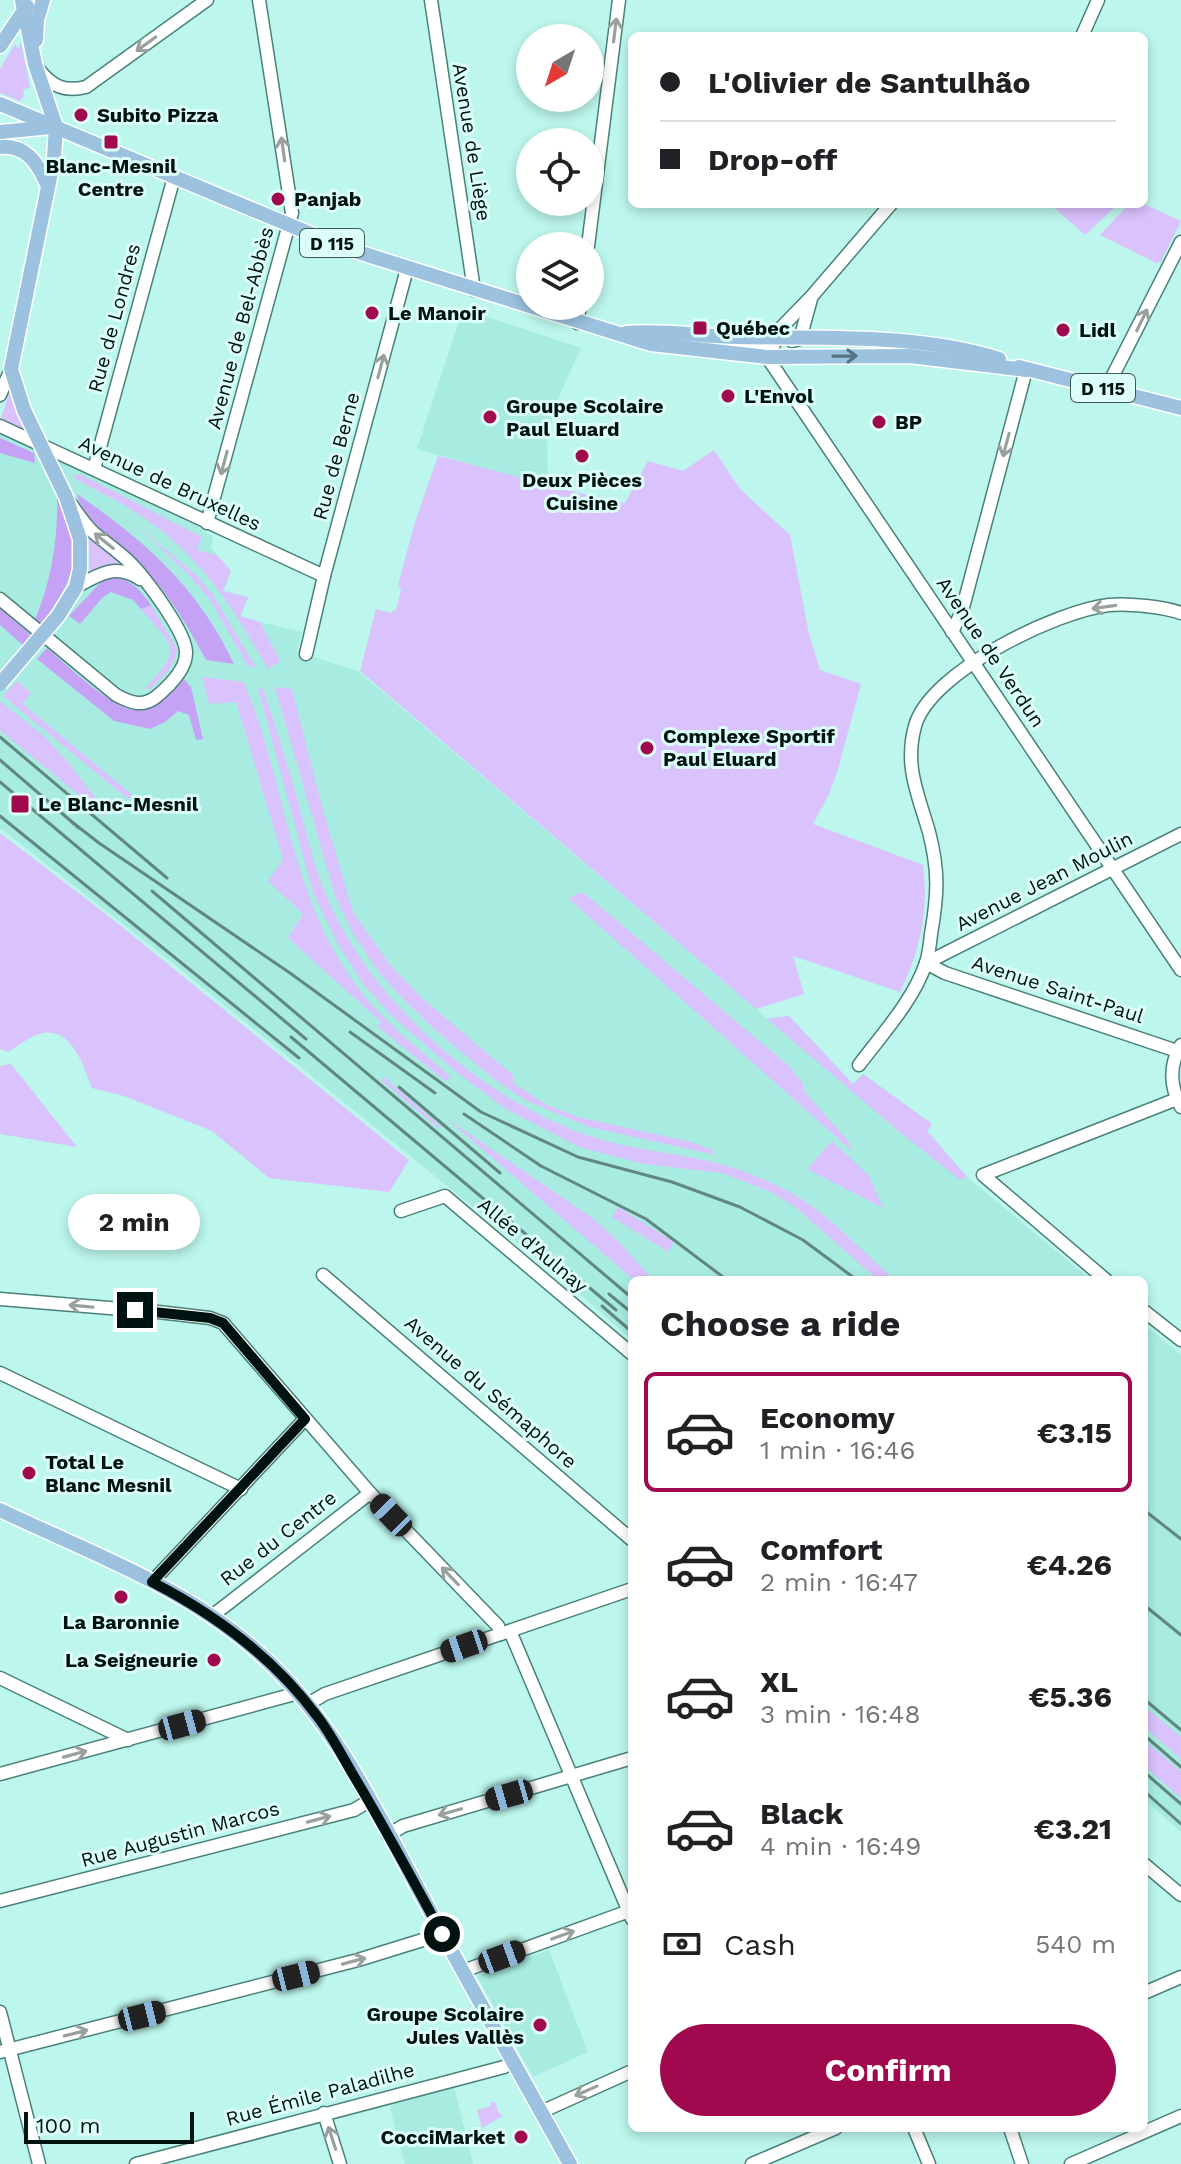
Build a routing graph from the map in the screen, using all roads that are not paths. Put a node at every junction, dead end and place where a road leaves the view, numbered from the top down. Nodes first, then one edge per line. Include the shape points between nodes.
1 (43, 0) edge
2 (207, 0) edge
3 (259, 0) edge
4 (431, 0) edge
5 (619, 0) edge
6 (1098, 0) edge
7 (26, 3) edge
8 (1084, 32) edge
9 (0, 46) edge
10 (35, 64) junction
11 (0, 104) edge
12 (56, 127) junction
13 (0, 132) edge
14 (0, 147) edge
15 (174, 177) junction
16 (47, 184) junction
17 (888, 208) edge
18 (288, 226) junction
19 (590, 232) edge
20 (1181, 242) edge
21 (407, 269) junction
22 (474, 290) junction
23 (812, 296) junction
24 (578, 320) edge
25 (577, 323) junction
26 (618, 334) junction
27 (800, 339) junction
28 (770, 347) junction
29 (11, 369) junction
30 (1026, 370) junction
31 (1106, 389) junction
32 (0, 395) edge
33 (1181, 408) edge
34 (0, 426) edge
35 (42, 446) junction
36 (94, 469) junction
37 (66, 497) junction
38 (207, 523) junction
39 (324, 576) junction
40 (146, 583) junction
41 (76, 587) junction
42 (0, 599) edge
43 (1181, 613) edge
44 (952, 632) junction
45 (306, 654) dead end
46 (974, 664) junction
47 (0, 684) edge
48 (1181, 834) edge
49 (1113, 868) junction
50 (926, 963) junction
51 (1181, 970) edge
52 (1179, 1048) edge
53 (859, 1065) dead end
54 (1179, 1103) edge
55 (401, 1211) dead end
56 (323, 1275) dead end
57 (1101, 1276) edge
58 (0, 1299) edge
59 (1148, 1314) edge
60 (1181, 1340) edge
61 (628, 1351) edge
62 (0, 1373) edge
63 (305, 1419) junction
64 (241, 1489) junction
65 (370, 1493) junction
66 (0, 1510) edge
67 (628, 1537) edge
68 (152, 1582) junction
69 (628, 1590) edge
70 (212, 1616) junction
71 (506, 1633) junction
72 (0, 1678) edge
73 (303, 1698) junction
74 (128, 1740) junction
75 (628, 1759) edge
76 (0, 1774) edge
77 (572, 1777) junction
78 (369, 1801) junction
79 (388, 1835) junction
80 (1148, 1867) edge
81 (1181, 1895) edge
82 (0, 1901) edge
83 (628, 1907) edge
84 (628, 1915) edge
85 (442, 1934) junction
86 (463, 1971) junction
87 (1181, 1977) edge
88 (1148, 1991) edge
89 (0, 2012) edge
90 (5, 2051) edge
91 (513, 2061) junction
92 (628, 2073) edge
93 (541, 2112) junction
94 (324, 2113) junction
95 (1181, 2116) edge
96 (1148, 2130) edge
97 (827, 2132) edge
98 (916, 2132) edge
99 (1011, 2132) edge
100 (1144, 2132) edge
101 (39, 2164) edge
102 (136, 2164) edge
103 (340, 2164) edge
104 (570, 2164) edge
105 (752, 2164) edge
106 (929, 2164) edge
107 (1022, 2164) edge
108 (1071, 2164) edge

1 - 10 main road
2 -> 10 street via 86,87 63,89
18 -> 3 street, Avenue de Bel-Abbès via 292,213
4 - 22 street, Avenue de Liège
19 -> 5 street
6 - 8 street
7 - 9 main road
7 - 10 main road
10 - 12 main road
11 - 12 main road, D 115
12 - 13 main road, D 115
12 - 15 main road, D 115
12 - 16 main road
14 - 16 main road via 24,150
15 - 18 main road, D 115
15 - 36 street, Rue de Londres
16 - 29 main road
17 - 23 street
18 - 21 main road, D 115
18 -> 38 street, Avenue de Bel-Abbès
31 -> 20 street
21 - 22 main road, D 115
39 -> 21 street, Rue de Berne
22 - 25 main road, D 115
23 - 27 street
23 - 28 street
24 - 25 street
25 - 26 main road, D 115
26 - 28 main road, D 115 via 649,331
26 - 28 main road, D 115 via 682,348
27 - 28 main road, D 115
27 - 30 main road, D 115 via 944,345
28 -> 30 main road, D 115
28 - 44 street, Avenue de Verdun
29 - 32 street
29 - 35 main road
30 - 31 main road, D 115
30 -> 44 street
31 - 33 main road, D 115
34 - 35 street, Avenue de Bruxelles
35 - 36 street, Avenue de Bruxelles
35 - 37 main road
36 - 38 street, Avenue de Bruxelles
40 -> 37 street via 128,560 88,527
37 - 41 main road via 80,539
38 - 39 street, Avenue de Bruxelles
39 - 45 street, Rue de Berne
40 - 41 street via 116,570
40 - 42 street via 183,638 186,655 182,669 157,697 136,704 116,695
41 - 47 main road, bridge
43 -> 46 street via 1111,605 1077,612 1040,625
44 - 46 street, Avenue de Verdun
46 - 49 street, Avenue de Verdun
46 - 50 street via 933,694 915,723 911,745 909,767 937,863
48 - 49 street, Avenue Jean Moulin
49 - 50 street, Avenue Jean Moulin
49 - 51 street, Avenue de Verdun
50 - 52 street, Avenue Saint-Paul
50 - 53 street via 904,1004
52 - 54 street via 1172,1071
54 - 57 street via 983,1175
55 - 61 street, Allée d'Aulnay via 445,1196
56 - 67 street, Avenue du Sémaphore
63 -> 58 street via 218,1321
59 - 60 street
62 - 64 street
63 - 64 street
63 - 65 street
64 - 68 street
65 - 70 street, Rue du Centre
71 -> 65 street
66 - 68 main road
68 - 70 main road
69 - 71 street
70 - 73 main road
71 - 73 street
71 - 77 street
72 - 74 street
73 - 74 street
73 - 78 main road
76 -> 74 street
75 - 77 street
77 -> 79 street via 403,1826
77 - 83 street
78 - 79 main road
82 -> 78 street, Rue Augustin Marcos via 354,1810
79 - 85 main road
80 - 81 street
86 -> 84 street
85 - 86 main road
90 -> 85 street
86 - 91 main road
87 - 88 street
89 - 90 street
90 - 101 street
91 - 93 main road
91 - 94 street, Rue Émile Paladilhe
92 -> 93 street
93 - 104 main road
94 - 102 street, Rue Émile Paladilhe
103 -> 94 street
95 - 96 street
97 - 105 street
98 - 106 street
99 - 107 street
100 - 108 street

